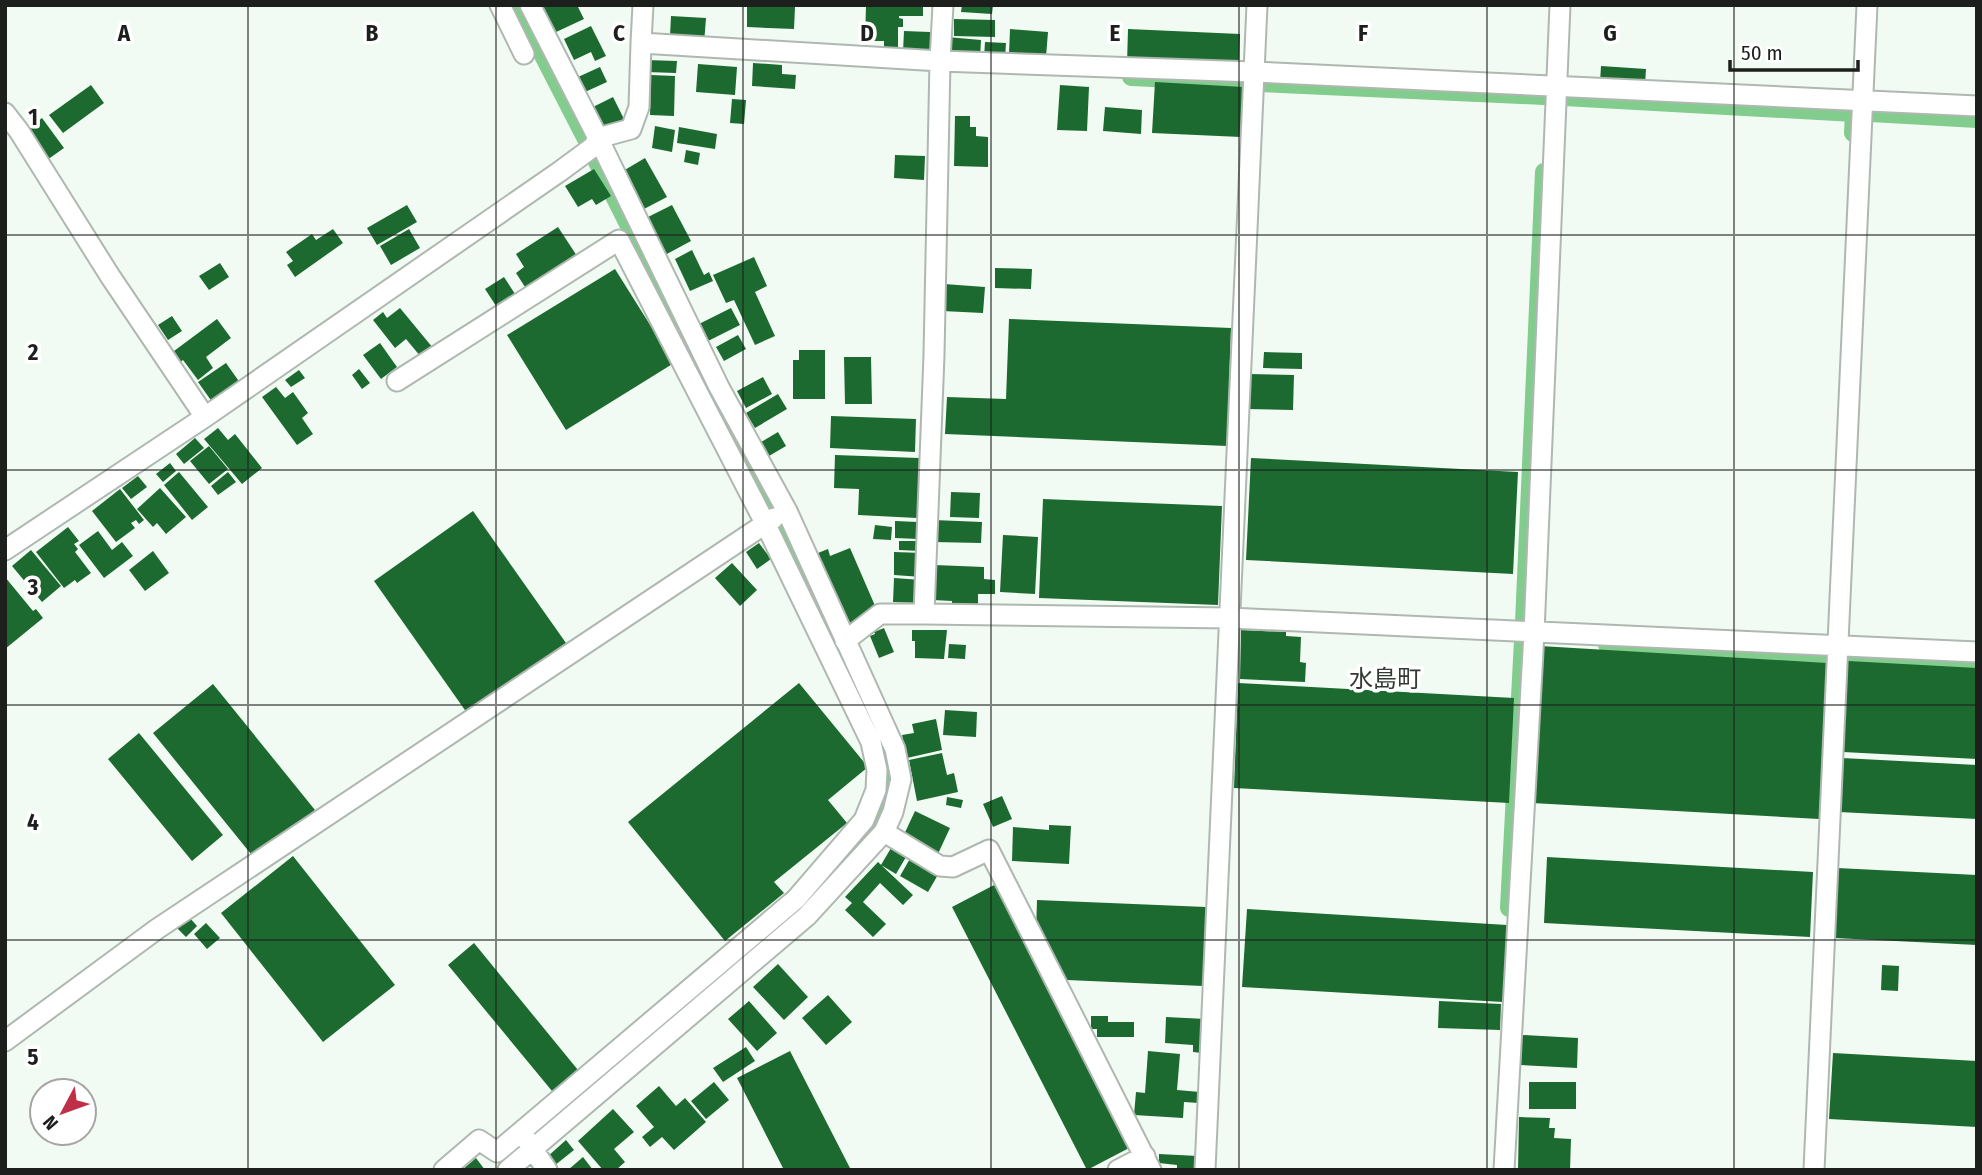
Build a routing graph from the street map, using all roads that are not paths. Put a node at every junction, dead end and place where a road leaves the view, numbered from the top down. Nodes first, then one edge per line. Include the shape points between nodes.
1 (500, 5) edge
2 (530, 5) edge
3 (643, 5) edge
4 (943, 5) edge
5 (1257, 5) edge
6 (1560, 5) edge
7 (1867, 5) edge
8 (642, 43) junction
9 (524, 54) dead end
10 (940, 61) junction
11 (1254, 72) junction
12 (1556, 85) junction
13 (1863, 100) junction
14 (1977, 106) edge
15 (5, 113) edge
16 (598, 138) junction
17 (397, 381) dead end
18 (205, 417) junction
19 (787, 511) junction
20 (765, 523) junction
21 (5, 550) edge
22 (924, 614) junction
23 (1230, 618) junction
24 (1534, 633) junction
25 (845, 640) junction
26 (1839, 646) junction
27 (1977, 652) edge
28 (886, 796) junction
29 (884, 832) junction
30 (5, 1041) edge
31 (527, 1141) junction
32 (1148, 1163) edge
33 (444, 1170) edge
34 (508, 1170) edge
35 (547, 1170) edge
36 (1118, 1170) edge
37 (1205, 1170) edge
38 (1504, 1170) edge
39 (1814, 1170) edge

1 - 9 street
2 - 16 street
3 - 8 street
4 - 10 street
5 - 11 street
6 - 12 street
7 - 13 street
8 - 10 street
8 - 16 street via 639,107 631,129
10 - 11 street
10 - 22 street
11 - 12 street
11 - 23 street
12 - 13 street
12 - 24 street
13 - 14 street
13 - 26 street
15 - 18 street
16 - 18 street via 559,172
16 - 19 street via 719,387
17 - 20 street via 619,240
18 - 21 street
19 - 20 street
19 - 25 street
20 - 28 street via 871,742
20 - 30 street via 157,929
22 - 23 street
22 - 25 street via 880,614
23 - 24 street
23 - 37 street
24 - 26 street
24 - 38 street
25 - 28 street via 895,749 901,779
26 - 27 street
26 - 39 street
28 - 29 street
28 - 31 street via 796,899
29 - 31 street via 807,916
29 - 32 street via 940,866 953,867 989,850
31 - 33 street via 497,1152 479,1140
31 - 34 street
31 - 35 street
32 - 36 street

